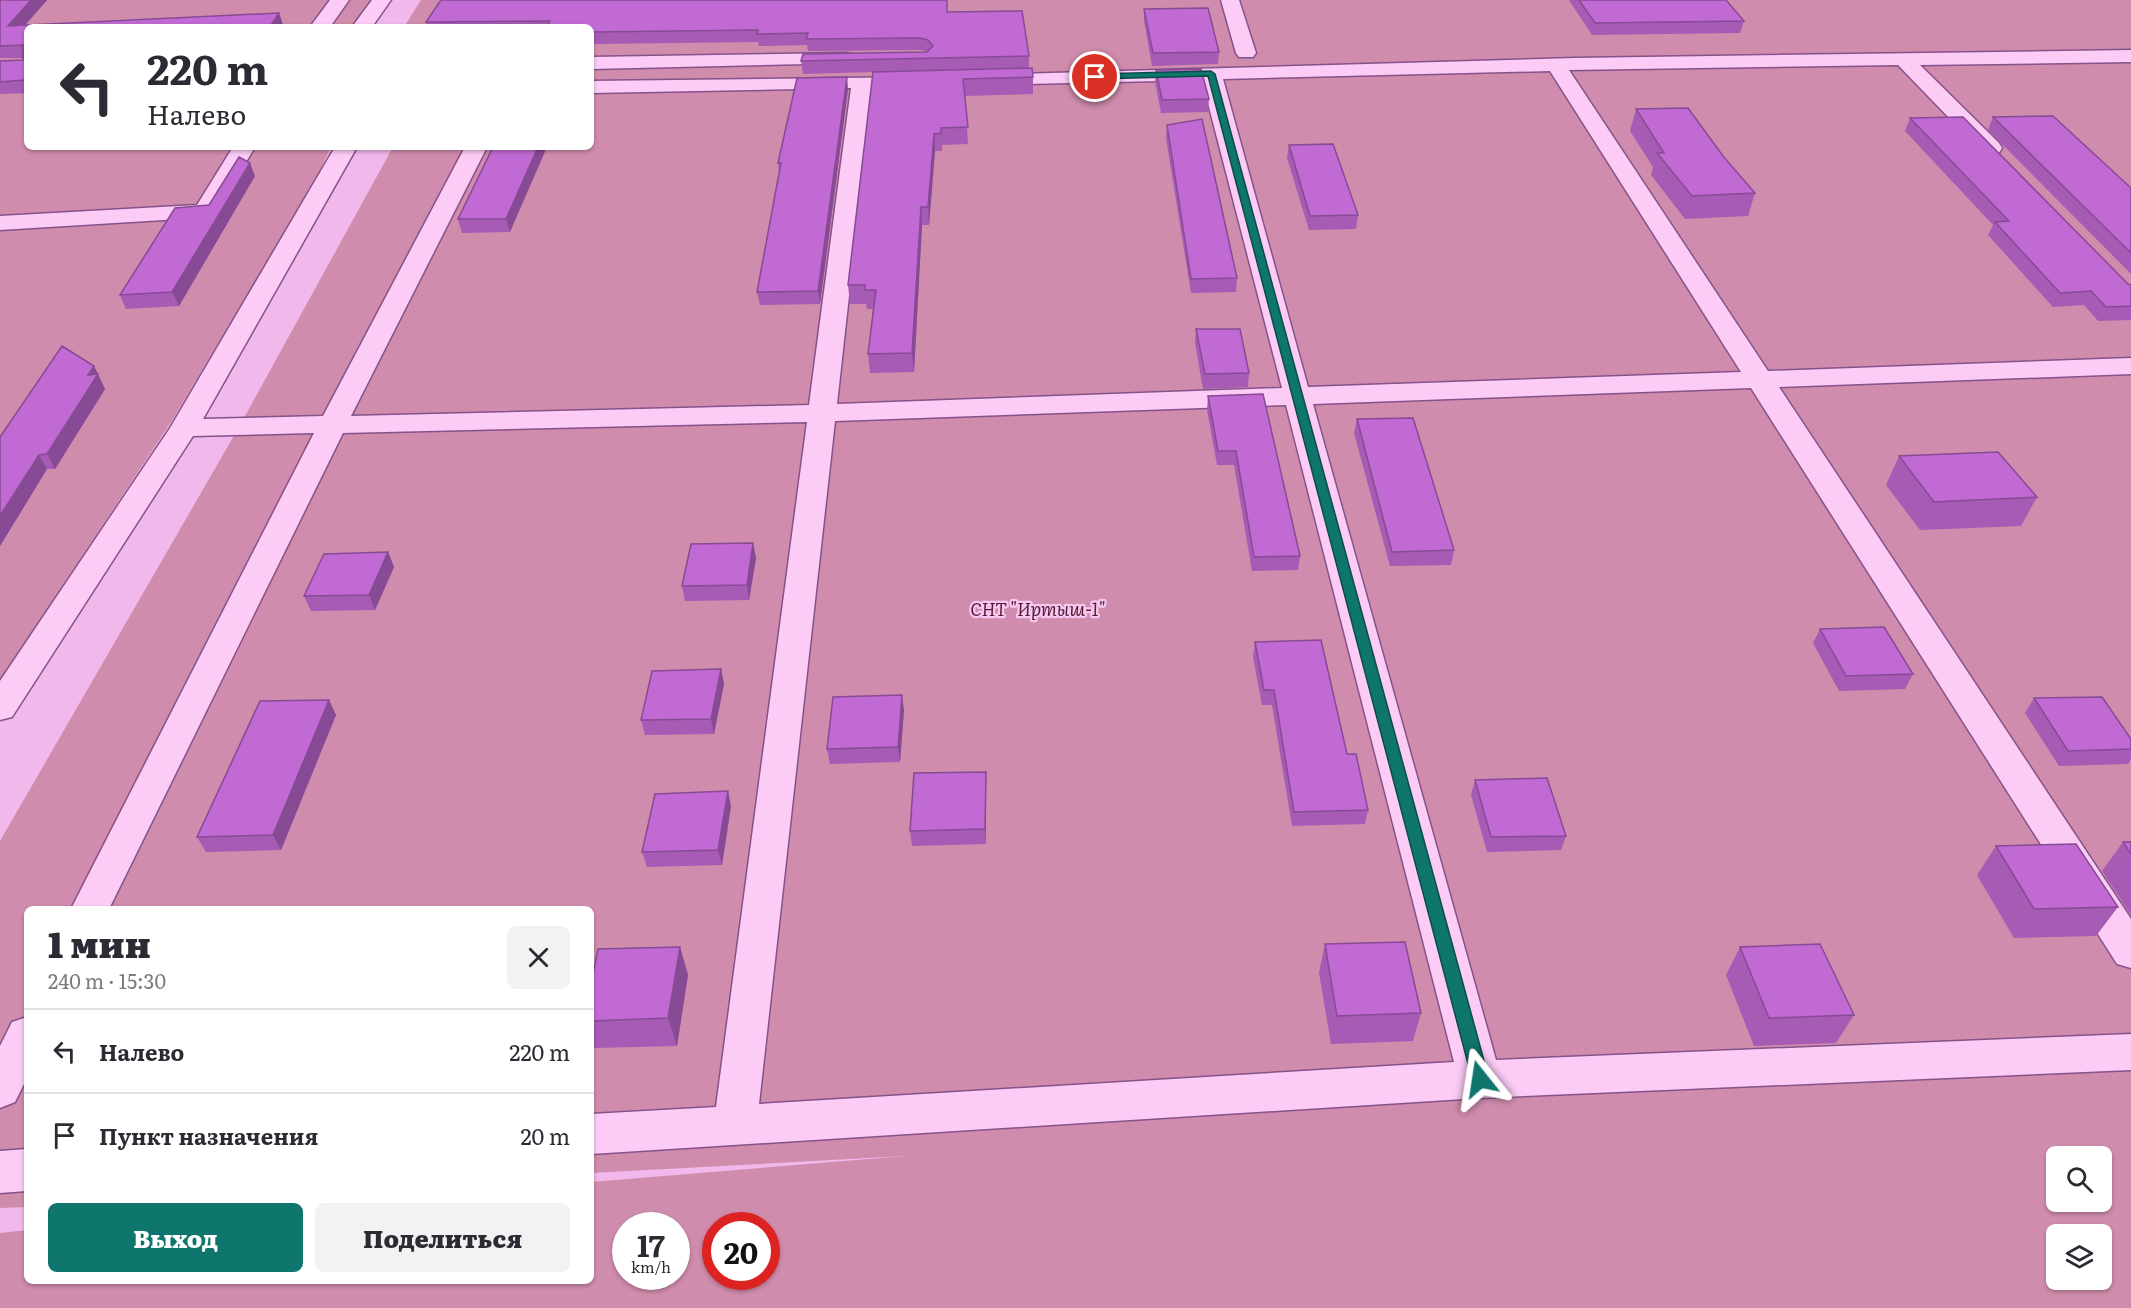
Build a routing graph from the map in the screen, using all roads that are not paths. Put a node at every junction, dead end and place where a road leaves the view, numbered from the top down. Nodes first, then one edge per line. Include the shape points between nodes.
1 (340, 0) edge
2 (382, 0) edge
3 (1230, 0) edge
4 (323, 24) edge
5 (364, 24) edge
6 (1246, 52) junction
7 (2122, 55) edge
8 (1902, 58) junction
9 (594, 63) edge
10 (1217, 63) junction
11 (1556, 65) junction
12 (864, 70) junction
13 (932, 80) edge
14 (967, 80) edge
15 (594, 87) edge
16 (242, 150) edge
17 (344, 150) edge
18 (474, 150) edge
19 (2008, 166) edge
20 (0, 223) edge
21 (2131, 366) edge
22 (1760, 379) junction
23 (1296, 396) junction
24 (823, 413) junction
25 (333, 424) junction
26 (184, 428) junction
27 (0, 708) edge
28 (92, 906) edge
29 (2131, 952) edge
30 (24, 1041) edge
31 (2131, 1052) edge
32 (1480, 1079) junction
33 (0, 1089) edge
34 (735, 1125) junction
35 (594, 1134) edge
36 (24, 1170) edge
37 (0, 1172) edge

1 - 4 street
2 - 5 street
3 - 6 street
6 - 7 street
6 - 10 street
7 - 8 street
8 - 11 street
8 - 19 street
9 - 12 street
10 - 11 street
10 - 14 street
10 - 23 street
11 - 22 street
12 - 13 street
12 - 15 street
12 - 24 street
16 - 20 street via 205,212
17 - 26 street
18 - 25 street
21 - 22 street
22 - 23 street
22 - 29 street
23 - 24 street
23 - 32 street
24 - 25 street
24 - 34 street
25 - 26 street
25 - 28 street
26 - 27 street
30 - 33 street
31 - 32 street
32 - 34 street
34 - 35 street
36 - 37 street

